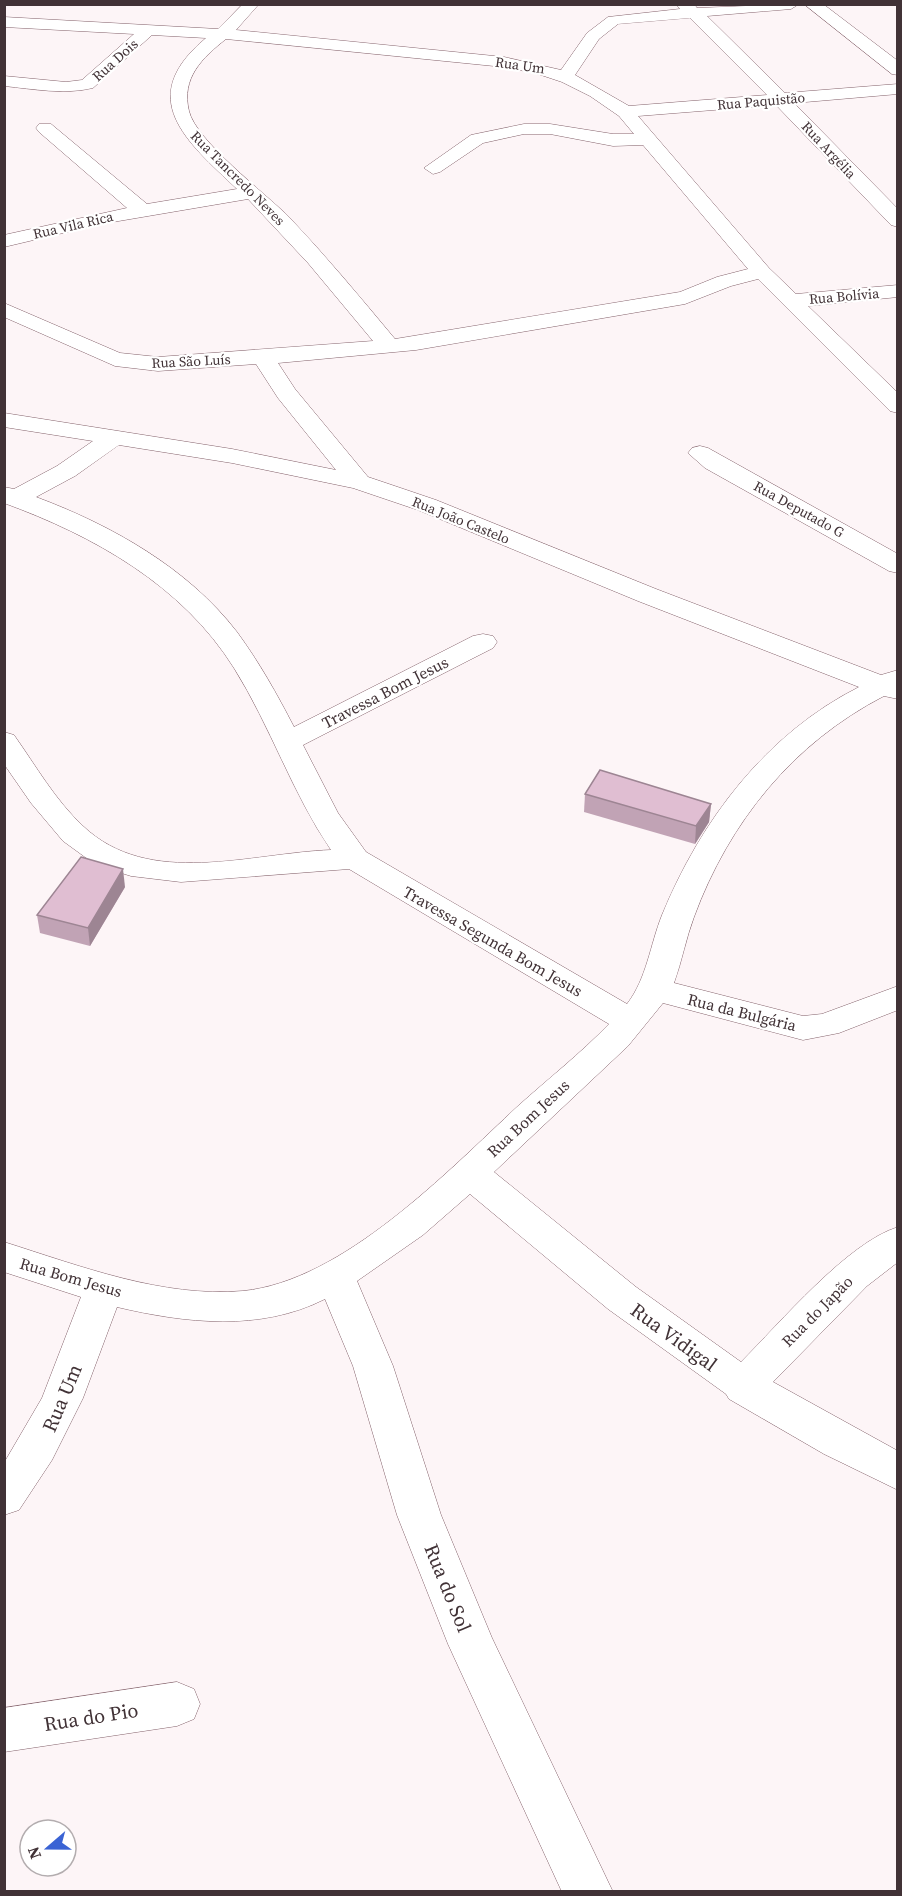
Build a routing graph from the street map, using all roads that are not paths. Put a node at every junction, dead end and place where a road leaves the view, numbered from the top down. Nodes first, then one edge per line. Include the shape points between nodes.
1 (251, 4) edge
2 (791, 4) edge
3 (812, 4) edge
4 (690, 9) edge
5 (4, 22) edge
6 (150, 28) junction
7 (225, 34) junction
8 (897, 70) edge
9 (566, 75) junction
10 (4, 81) edge
11 (897, 89) edge
12 (782, 99) junction
13 (625, 112) junction
14 (45, 128) dead end
15 (650, 139) junction
16 (434, 168) dead end
17 (253, 192) junction
18 (142, 210) junction
19 (897, 221) edge
20 (4, 242) edge
21 (762, 272) junction
22 (897, 291) edge
23 (790, 301) junction
24 (4, 309) edge
25 (388, 346) junction
26 (263, 357) junction
27 (897, 406) edge
28 (4, 420) edge
29 (112, 439) junction
30 (700, 453) dead end
31 (359, 482) junction
32 (11, 496) edge
33 (897, 565) edge
34 (483, 642) dead end
35 (892, 685) edge
36 (4, 741) edge
37 (287, 742) junction
38 (355, 859) junction
39 (654, 989) junction
40 (897, 997) edge
41 (631, 1022) junction
42 (470, 1173) junction
43 (897, 1241) edge
44 (5, 1258) edge
45 (334, 1275) junction
46 (103, 1289) junction
47 (743, 1387) junction
48 (897, 1472) edge
49 (4, 1497) edge
50 (177, 1704) dead end
51 (4, 1730) edge
52 (588, 1892) edge

1 - 7 street, Rua Tancredo Neves via 242,19
2 - 4 street
3 - 8 street
4 - 9 street via 612,21 593,36
4 - 12 street, Rua Argélia
5 - 6 street, Rua Um
6 - 7 street, Rua Um
6 - 10 street, Rua Dois via 87,84 66,87
7 - 9 street, Rua Um via 504,62
7 - 17 street, Rua Tancredo Neves via 186,70 180,81 179,105 191,132
9 - 13 street, Rua Um via 602,94
11 - 12 street, Rua Paquistão
12 - 13 street, Rua Paquistão
12 - 19 street, Rua Argélia
13 - 15 street, Rua Um
14 - 18 street, Rua Vila Rica
15 - 16 street via 613,140 550,129 524,129 477,139
15 - 21 street, Rua Um
17 - 18 street, Rua Vila Rica
17 - 25 street, Rua Tancredo Neves
18 - 20 street, Rua Vila Rica
21 - 23 street, Rua Um
21 - 25 street, Rua São Luís via 724,281 685,298
22 - 23 street, Rua Bolívia
23 - 27 street, Rua Um
24 - 26 street, Rua São Luís via 127,362 158,364
25 - 26 street, Rua São Luís
26 - 31 street via 286,393
28 - 29 street, Rua João Castelo
29 - 31 street, Rua João Castelo via 231,456
29 - 32 street via 66,471
30 - 33 street, Rua Deputado G
31 - 35 street, Rua João Castelo
32 - 37 street, Travessa Segunda Bom Jesus via 111,540 154,568 198,606 248,667
34 - 37 street, Travessa Bom Jesus
35 - 39 street, Rua Bom Jesus via 823,718 761,773 700,866 678,915
36 - 38 street via 31,784 76,837 100,855 120,863 181,871
37 - 38 street, Travessa Segunda Bom Jesus via 332,831
38 - 41 street, Travessa Segunda Bom Jesus
39 - 40 street, Rua da Bulgária via 803,1028 827,1025
39 - 41 street, Rua Bom Jesus
41 - 42 street, Rua Bom Jesus
42 - 45 street, Rua Bom Jesus via 399,1232
42 - 47 street, Rua Vidigal via 636,1311
43 - 47 street, Rua do Japão via 853,1275
44 - 46 street, Rua Bom Jesus
45 - 46 street, Rua Bom Jesus via 270,1303 218,1306
45 - 52 street, Rua do Sol via 373,1366 419,1515 471,1644
46 - 49 street, Rua Um via 58,1413 30,1465
47 - 48 street, Rua Vidigal
50 - 51 street, Rua do Pio

